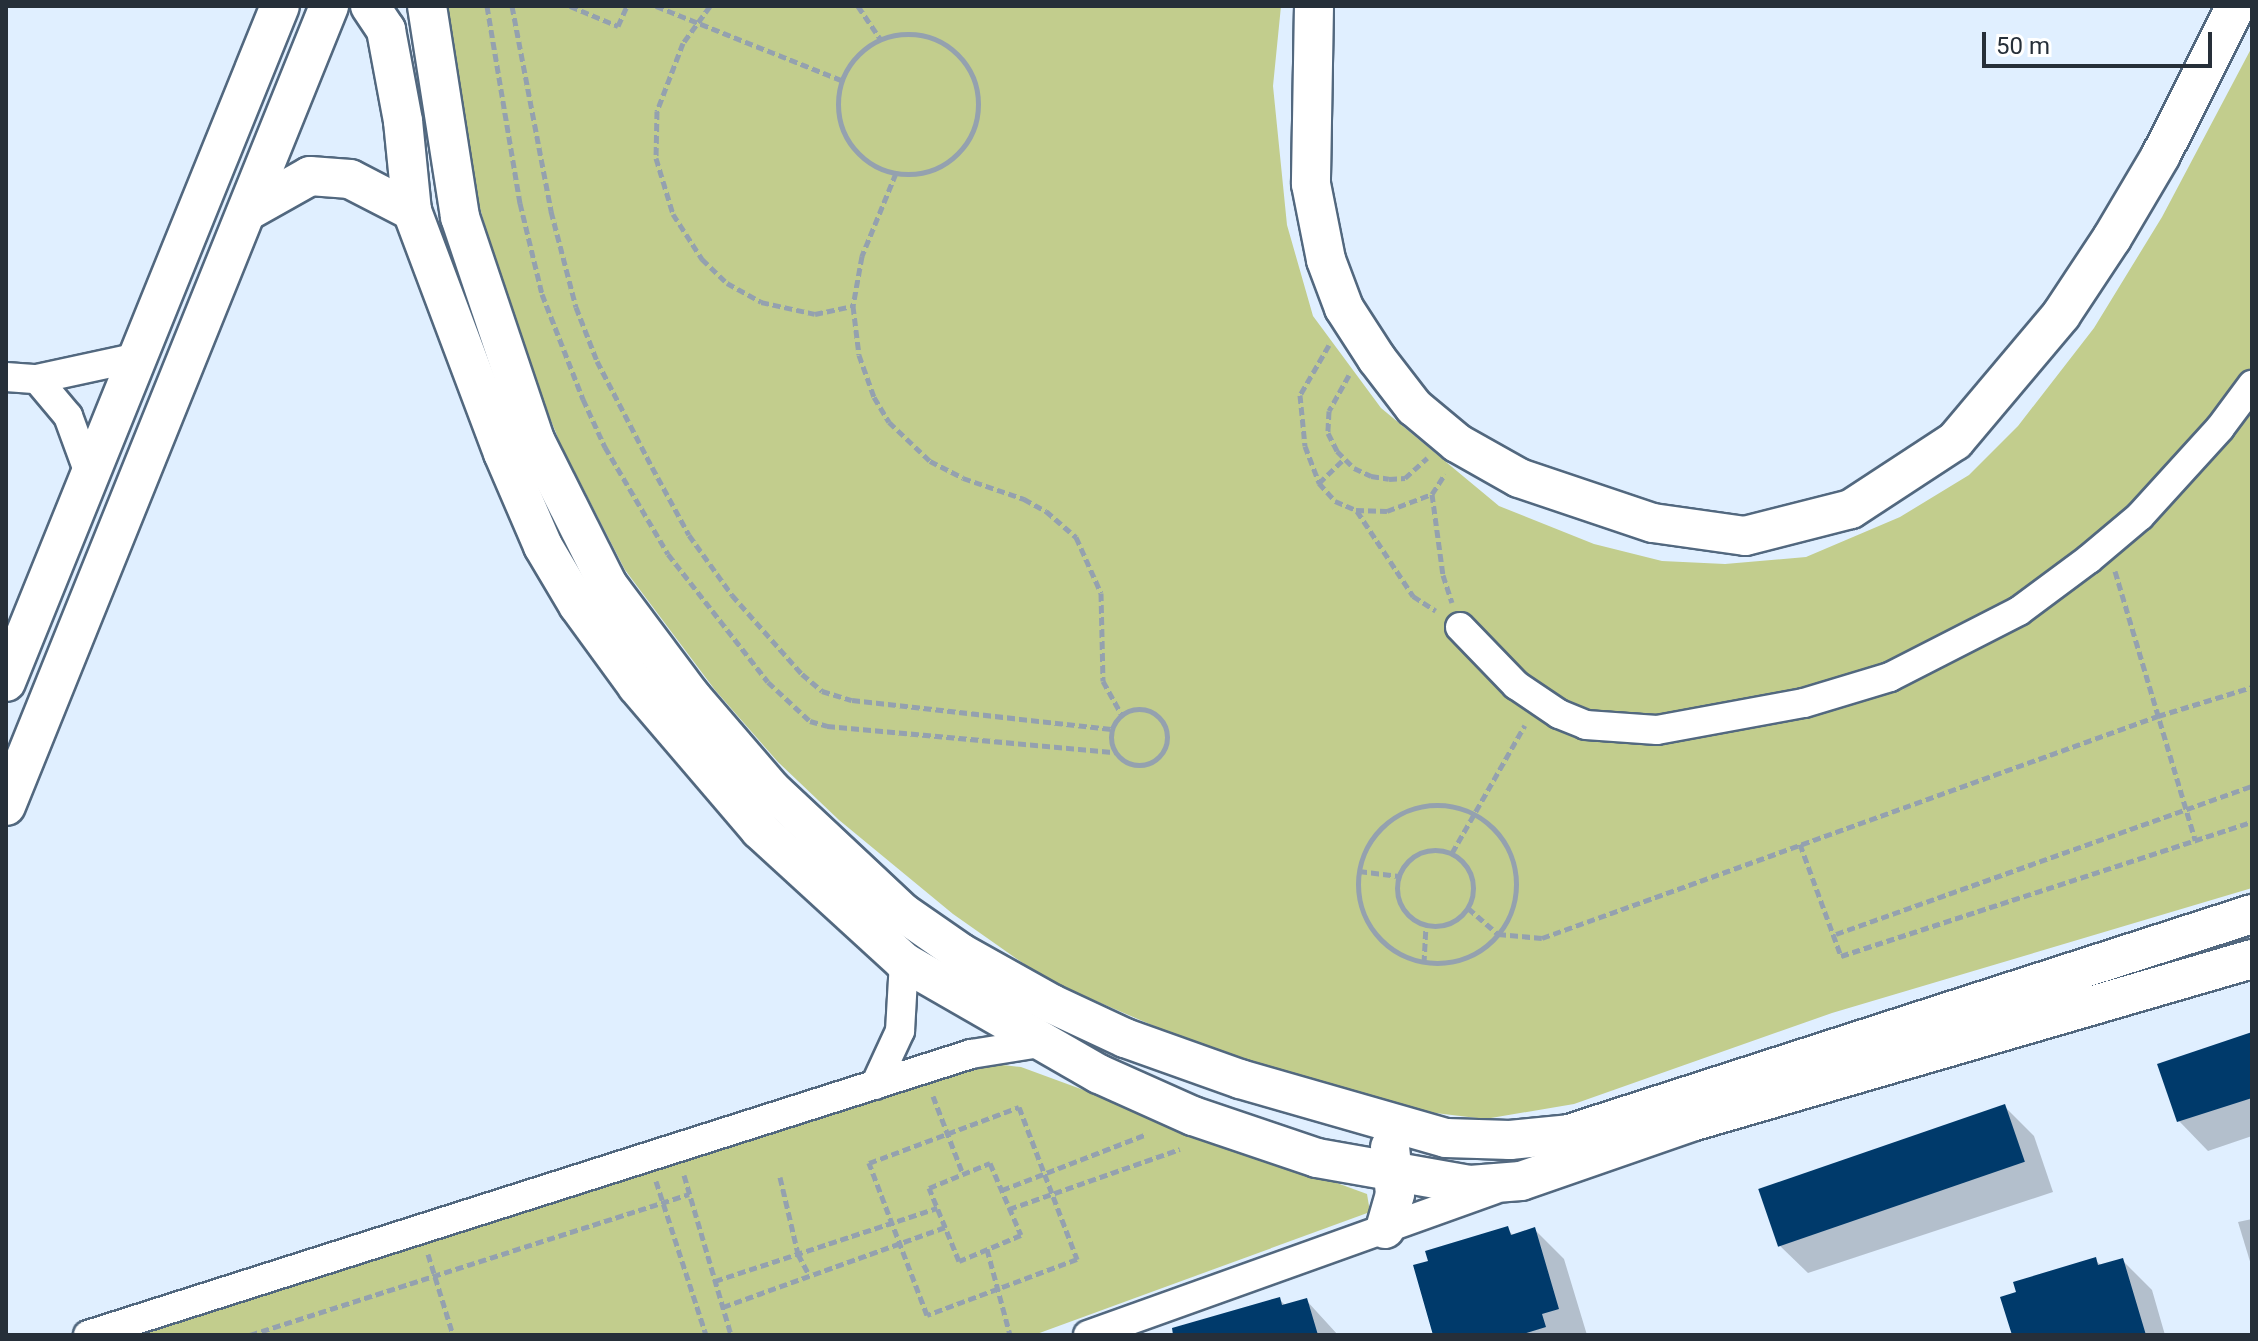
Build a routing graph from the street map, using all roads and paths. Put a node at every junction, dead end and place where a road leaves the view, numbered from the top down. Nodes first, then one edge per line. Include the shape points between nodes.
1 (280, 6) edge
2 (329, 6) edge
3 (370, 6) edge
4 (427, 6) edge
5 (487, 6) edge
6 (512, 6) edge
7 (570, 6) edge
8 (627, 6) edge
9 (656, 6) edge
10 (710, 6) edge
11 (858, 6) edge
12 (1314, 6) edge
13 (2236, 6) edge
14 (696, 22) junction
15 (881, 40) junction
16 (841, 80) junction
17 (896, 173) junction
18 (248, 211) junction
19 (412, 211) junction
20 (853, 306) junction
21 (1364, 339) junction
22 (139, 357) junction
23 (6, 377) edge
24 (37, 379) junction
25 (2252, 385) edge
26 (1454, 439) junction
27 (1344, 459) junction
28 (90, 476) junction
29 (1319, 483) junction
30 (1432, 494) junction
31 (1356, 510) junction
32 (2107, 544) junction
33 (1460, 627) junction
34 (15, 640) edge
35 (6, 682) edge
36 (2252, 687) edge
37 (1539, 701) junction
38 (1121, 714) junction
39 (2158, 716) junction
40 (1111, 729) junction
41 (1115, 752) junction
42 (2252, 786) edge
43 (6, 806) edge
44 (2185, 807) junction
45 (1474, 815) junction
46 (2252, 822) edge
47 (2195, 840) junction
48 (1800, 844) junction
49 (1452, 853) junction
50 (1359, 871) junction
51 (1399, 876) junction
52 (1468, 908) junction
53 (2252, 914) edge
54 (1426, 927) junction
55 (1498, 934) junction
56 (1836, 934) junction
57 (2252, 959) edge
58 (904, 962) junction
59 (1424, 963) junction
60 (1040, 1043) junction
61 (923, 1069) junction
62 (875, 1085) junction
63 (1193, 1116) junction
64 (1387, 1121) junction
65 (1234, 1130) junction
66 (948, 1134) junction
67 (652, 1169) dead end
68 (1393, 1169) junction
69 (682, 1171) dead end
70 (963, 1174) junction
71 (1044, 1174) junction
72 (780, 1177) dead end
73 (1521, 1181) junction
74 (1002, 1190) junction
75 (1052, 1193) junction
76 (689, 1194) junction
77 (664, 1205) junction
78 (937, 1208) junction
79 (1009, 1209) junction
80 (892, 1223) junction
81 (945, 1227) junction
82 (1385, 1229) junction
83 (424, 1241) dead end
84 (900, 1243) junction
85 (987, 1249) junction
86 (798, 1254) junction
87 (809, 1275) junction
88 (435, 1277) junction
89 (715, 1281) junction
90 (998, 1288) junction
91 (723, 1307) junction
92 (88, 1335) edge
93 (250, 1335) edge
94 (453, 1335) edge
95 (706, 1335) edge
96 (731, 1335) edge
97 (1010, 1335) edge
98 (1088, 1335) edge

1 - 22 street
2 - 18 street
3 - 19 street via 386,30
4 - 64 street via 460,217 535,440 608,585 721,731 771,789 902,912 961,953 1125,1038 1240,1079
5 - 41 path via 520,203 542,294 583,399 668,554 768,682 810,721 827,726
6 - 40 path via 551,211 576,307 597,361 652,467 689,535 732,595 822,691 852,700
7 - 8 path via 618,26
9 - 14 path
10 - 14 path
11 - 15 path
12 - 21 street via 1311,184 1326,260 1344,308
13 - 26 street via 2161,155 2061,315 1955,441 1851,509 1745,536 1653,523 1519,478
14 - 16 path
14 - 20 path via 668,74 657,111 656,158 679,226 727,283 761,302 815,314
15 - 16 path via 853,60
15 - 17 path via 919,35 942,43 974,80 978,103 974,128 962,149 921,173
16 - 17 path via 842,129 873,165
17 - 20 path via 862,256
18 - 19 street via 310,176 350,179
18 - 43 street
19 - 58 street via 503,453 543,546 578,605 637,686 760,830
20 - 38 path via 859,355 874,397 912,446 963,478 1035,505 1076,537 1101,593 1103,681
21 - 26 street via 1414,407
21 - 27 path via 1329,411 1328,433
21 - 29 path via 1334,339 1300,395 1305,446
22 - 24 street
22 - 28 street
23 - 24 street
24 - 28 street via 68,416
25 - 32 street via 2140,516
26 - 27 path via 1405,478 1371,476
26 - 30 path
27 - 29 path
28 - 34 street
29 - 31 path via 1335,501
30 - 31 path via 1387,511
30 - 33 path via 1443,575
31 - 33 path via 1413,596
32 - 37 street via 2019,611 1953,647 1890,677 1804,703 1657,730 1586,725
32 - 39 path
33 - 37 street via 1516,685
34 - 35 street
36 - 39 path
37 - 45 path
38 - 40 path
38 - 41 path via 1137,708 1154,712 1165,725 1167,742 1159,757 1144,765 1127,763
39 - 44 path
39 - 48 path
40 - 41 path
42 - 44 path
44 - 47 path
44 - 56 path
45 - 49 path
45 - 50 path via 1440,806 1403,813 1368,844
45 - 55 path via 1499,835 1515,869 1513,907
46 - 47 path
47 - 56 path via 1841,956
48 - 55 path via 1542,938
48 - 56 path
49 - 51 path via 1434,849 1416,854
49 - 52 path via 1467,865 1474,883
50 - 51 path
50 - 59 path via 1359,900 1375,934 1389,948
51 - 54 path via 1398,903 1409,918
52 - 54 path via 1445,926
52 - 55 path
53 - 64 street via 1569,1134 1510,1140 1446,1138
54 - 59 path
55 - 59 path via 1462,960
57 - 73 street via 1691,1122
58 - 60 street
58 - 62 street via 900,1031
60 - 61 street via 971,1054
60 - 63 street
61 - 62 street
61 - 66 path
62 - 92 street
63 - 65 street
63 - 71 path
64 - 68 street
65 - 68 street via 1317,1158
65 - 75 path
66 - 70 path
66 - 71 path via 1019,1107
66 - 80 path via 869,1163
67 - 77 path
68 - 73 street via 1470,1185
68 - 82 street via 1395,1194
69 - 76 path
70 - 74 path via 990,1163
70 - 78 path via 929,1188
71 - 74 path
71 - 75 path
72 - 86 path
73 - 82 street
74 - 79 path
75 - 79 path
75 - 90 path via 1077,1259
76 - 77 path
76 - 89 path
77 - 88 path
77 - 95 path
78 - 80 path
78 - 81 path
79 - 85 path via 1021,1235
80 - 84 path
80 - 86 path
81 - 84 path
81 - 85 path via 959,1261
82 - 98 street
83 - 88 path
84 - 87 path
84 - 90 path via 927,1315
85 - 90 path
86 - 87 path
86 - 89 path
87 - 91 path
88 - 93 path
88 - 94 path
89 - 91 path
90 - 97 path
91 - 96 path

